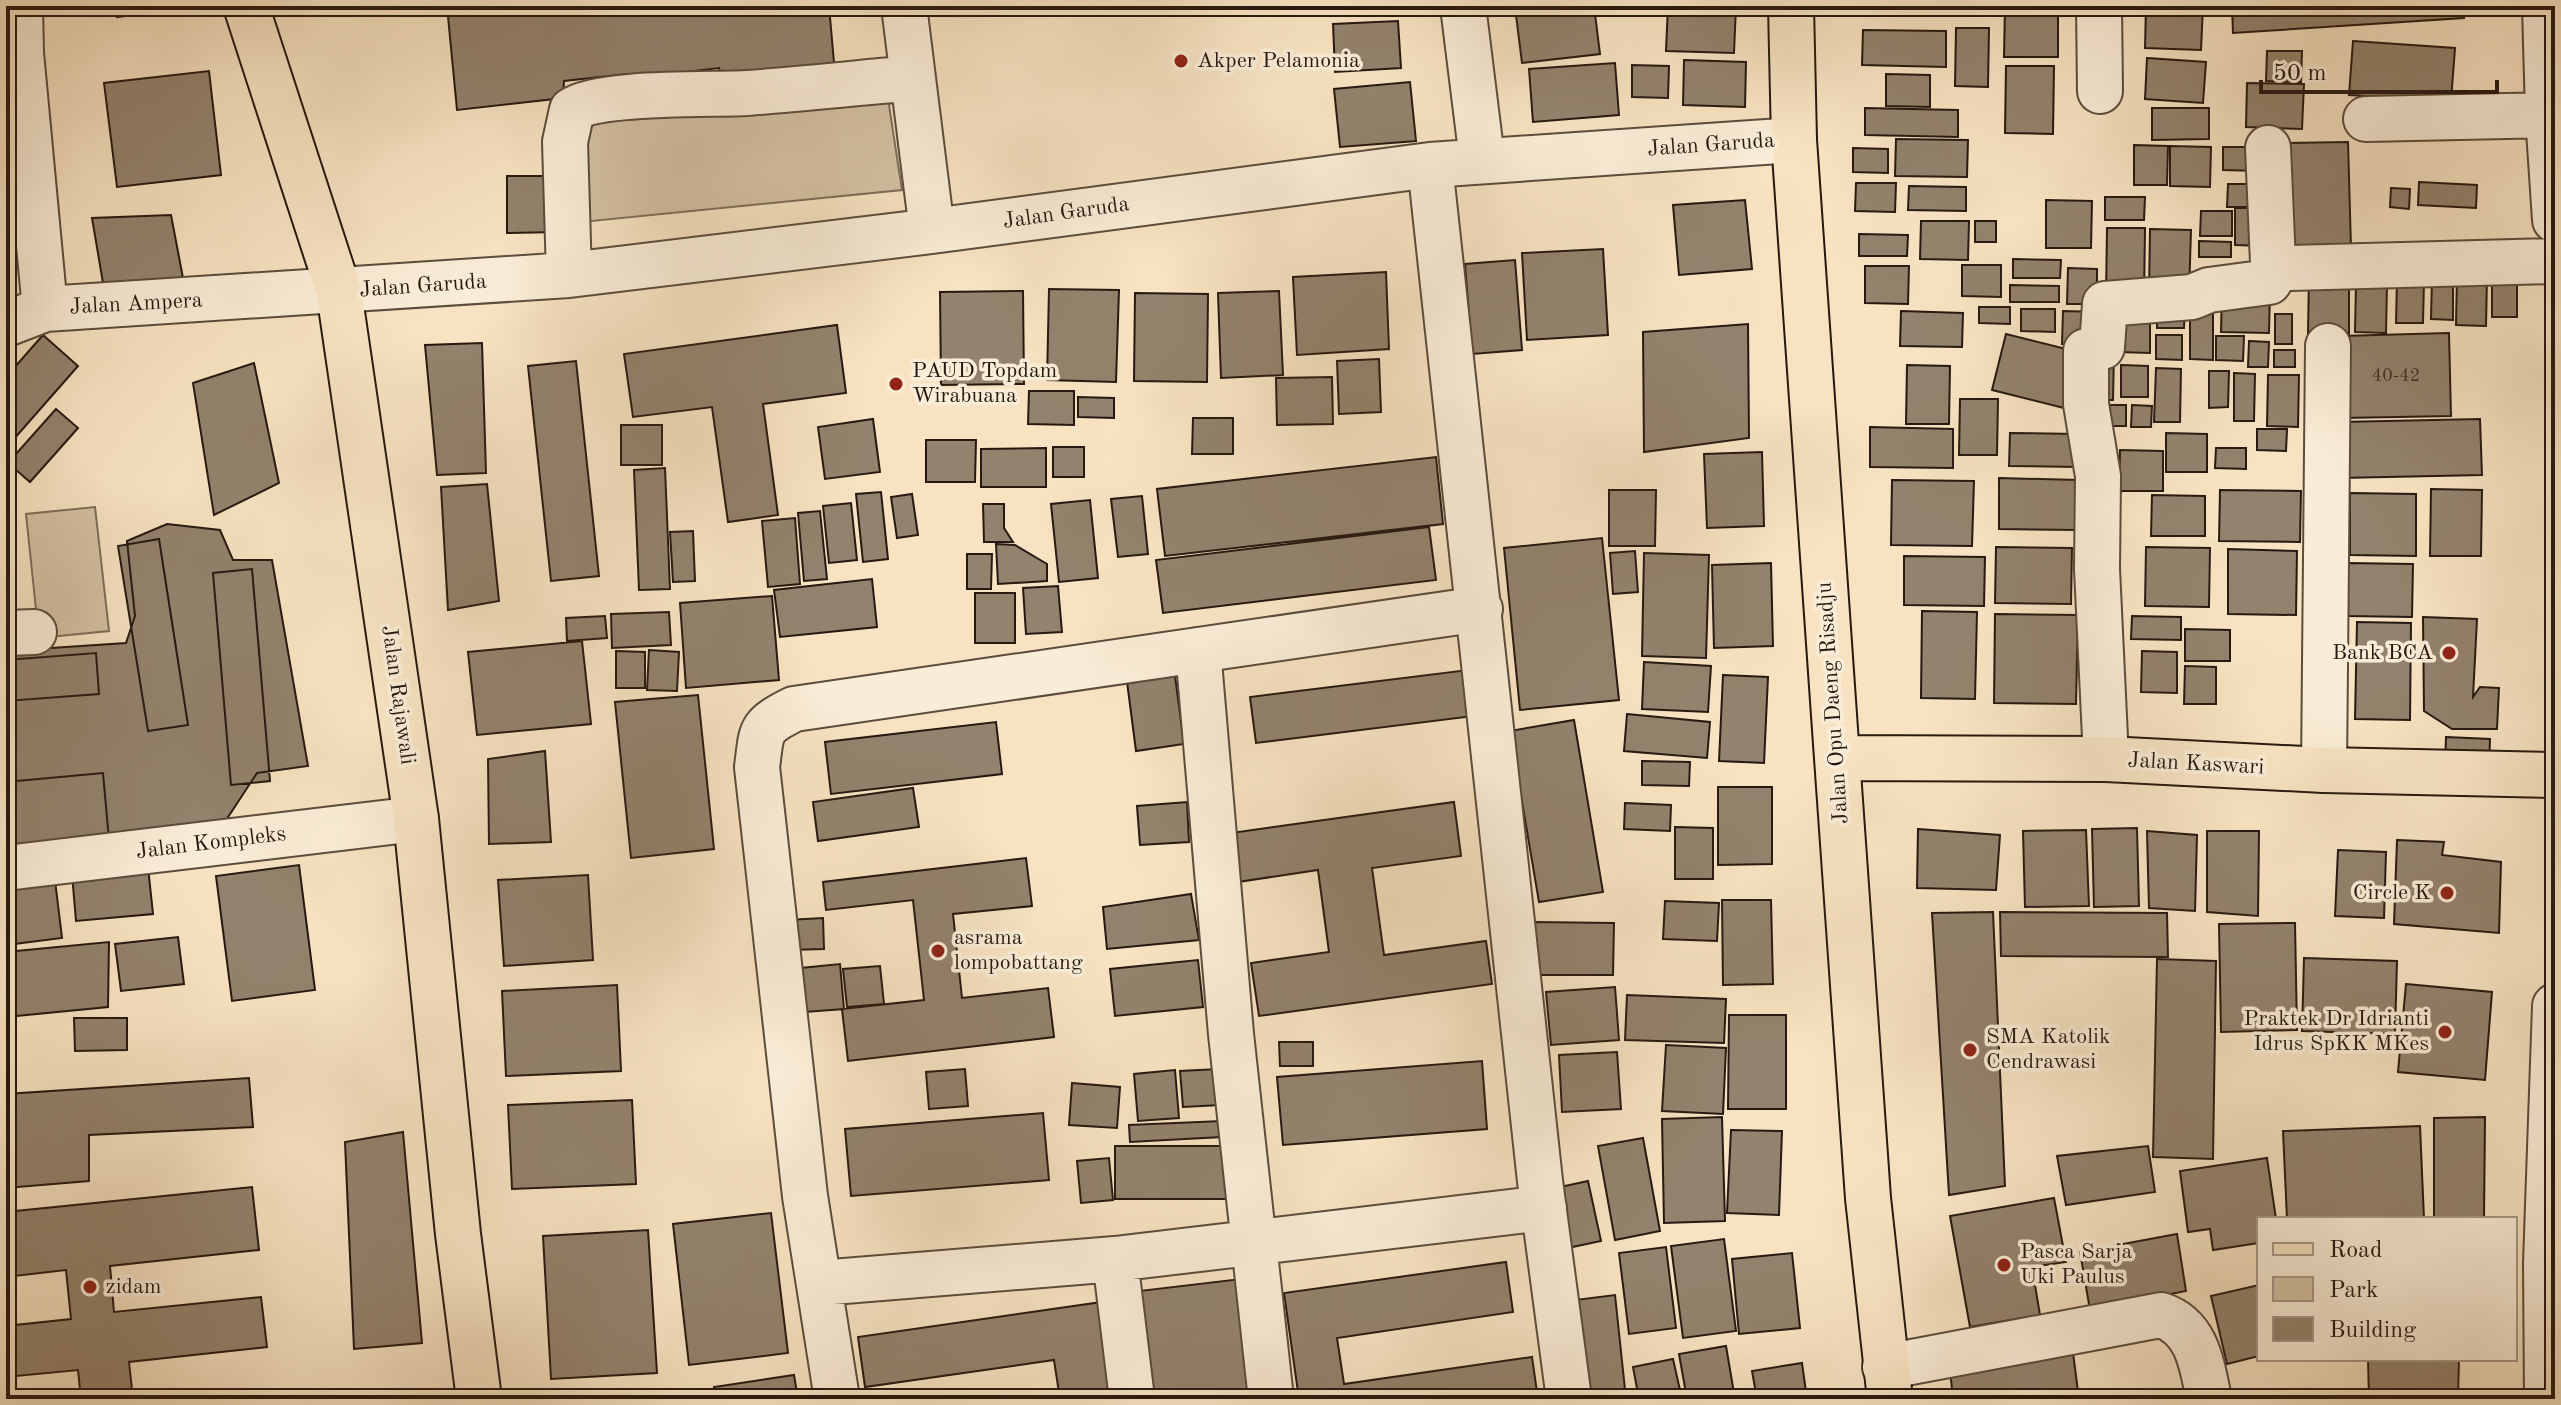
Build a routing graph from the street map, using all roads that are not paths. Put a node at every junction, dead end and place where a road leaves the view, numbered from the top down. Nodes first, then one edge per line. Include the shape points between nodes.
1 (20, 6) edge
2 (246, 6) edge
3 (904, 6) edge
4 (1463, 6) edge
5 (1791, 6) edge
6 (2099, 6) edge
7 (2545, 6) edge
8 (913, 78) junction
9 (2100, 91) dead end
10 (2548, 115) junction
11 (2366, 119) dead end
12 (1794, 140) junction
13 (2268, 148) dead end
14 (1482, 159) junction
15 (1430, 165) junction
16 (2555, 220) edge
17 (932, 231) junction
18 (2555, 261) edge
19 (2280, 265) junction
20 (569, 275) junction
21 (339, 292) junction
22 (26, 317) edge
23 (2328, 346) dead end
24 (1480, 609) junction
25 (1198, 650) junction
26 (1837, 758) junction
27 (2106, 759) junction
28 (2324, 770) junction
29 (2555, 775) edge
30 (416, 819) junction
31 (6, 868) edge
32 (2555, 1006) edge
33 (1544, 1208) junction
34 (1253, 1243) junction
35 (1115, 1259) junction
36 (820, 1283) junction
37 (1887, 1383) edge
38 (479, 1399) edge
39 (837, 1399) edge
40 (1132, 1399) edge
41 (1271, 1399) edge
42 (1569, 1399) edge
43 (2209, 1399) edge
44 (2547, 1399) edge

1 - 22 street, Jalan Ampera
2 - 21 main road, Jalan Rajawali
3 - 8 street
4 - 14 street
5 - 12 main road, Jalan Opu Daeng Risadju
6 - 9 street
7 - 10 street
8 - 17 street
8 - 20 street via 580,104 572,110 565,142
10 - 11 street
10 - 16 street
12 - 14 street, Jalan Garuda
12 - 26 main road, Jalan Opu Daeng Risadju
13 - 19 street via 2272,255 2273,263
14 - 15 street, Jalan Garuda
15 - 17 street, Jalan Garuda
15 - 24 street
17 - 20 street, Jalan Garuda
18 - 19 street
19 - 27 street via 2269,282 2192,297 2105,304 2102,347 2086,351 2086,404 2098,476
20 - 21 street, Jalan Garuda
21 - 22 street, Jalan Ampera
21 - 30 main road, Jalan Rajawali
23 - 28 street
24 - 25 street
24 - 33 street
25 - 34 street
25 - 36 street via 794,709 761,731 757,767 805,1196
26 - 27 main road, Jalan Kaswari
26 - 37 main road, Jalan Opu Daeng Risadju via 1868,1198
27 - 28 main road, Jalan Kaswari
28 - 29 main road, Jalan Kaswari
30 - 31 street, Jalan Kompleks
30 - 38 main road, Jalan Rajawali
32 - 44 street
33 - 34 street
33 - 42 street
34 - 35 street
34 - 41 street
35 - 36 street
35 - 40 street
36 - 39 street
37 - 43 street via 2161,1315 2175,1320 2191,1338

